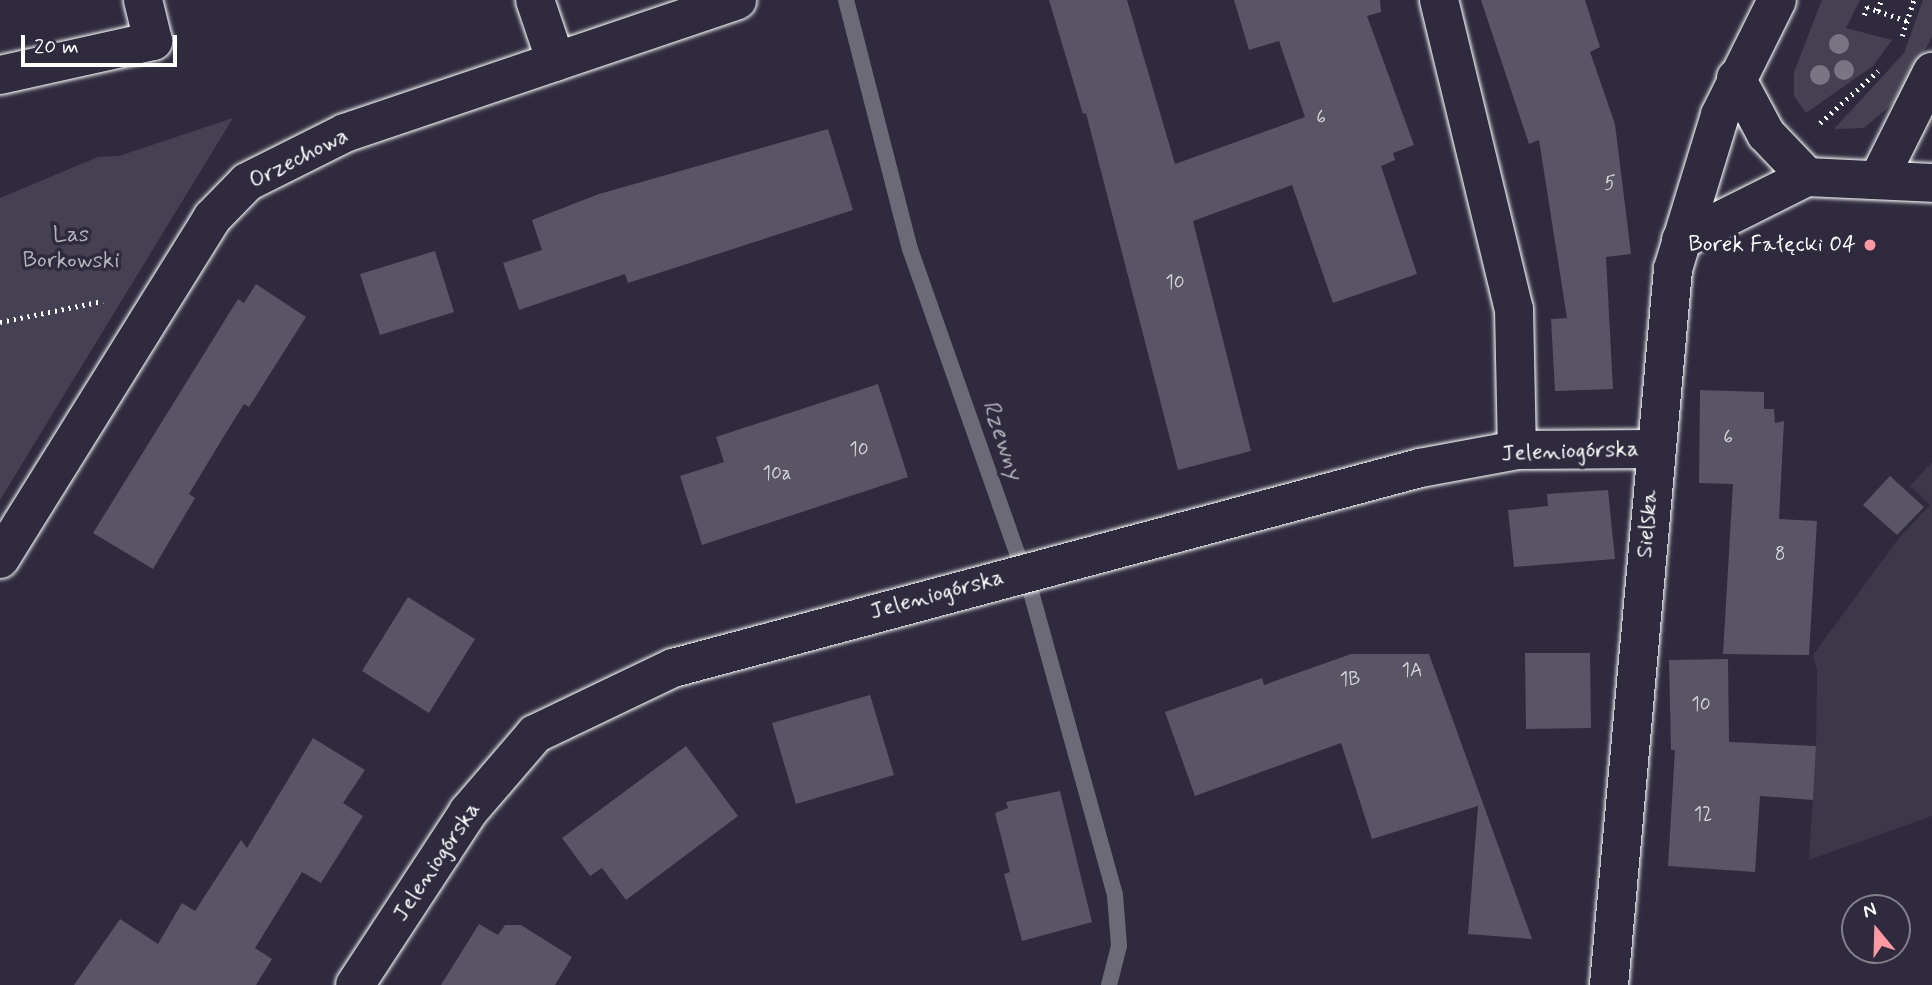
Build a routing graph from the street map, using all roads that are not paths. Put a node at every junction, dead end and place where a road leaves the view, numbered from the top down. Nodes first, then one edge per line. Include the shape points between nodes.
1 (143, 0) edge
2 (535, 0) edge
3 (737, 0) edge
4 (1439, 0) edge
5 (1777, 0) edge
6 (556, 62) junction
7 (1932, 72) edge
8 (0, 75) edge
9 (1736, 78) junction
10 (1929, 176) edge
11 (1807, 177) junction
12 (1878, 180) junction
13 (1681, 240) junction
14 (1655, 449) junction
15 (1517, 450) junction
16 (0, 559) edge
17 (355, 985) edge
18 (1609, 985) edge

1 - 8 street via 153,41
2 - 6 street
3 - 6 street, Orzechowa
4 - 15 street via 1514,309
5 - 9 street, Sielska
6 - 16 street, Orzechowa via 345,133 247,182 212,218
7 - 12 street
9 - 11 street via 1766,134
9 - 13 street, Sielska via 1707,151
10 - 12 street
11 - 12 street
11 - 13 street
13 - 14 street, Sielska via 1668,307
14 - 15 street, Jeleniogórska
14 - 18 street, Sielska
15 - 17 street, Jeleniogórska via 1420,468 673,668 535,734 468,812

